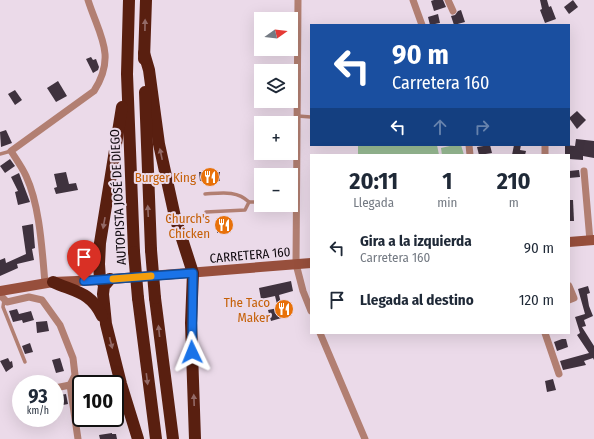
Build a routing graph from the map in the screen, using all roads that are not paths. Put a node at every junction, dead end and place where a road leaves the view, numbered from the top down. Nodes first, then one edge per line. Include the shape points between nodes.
1 (88, 0) edge
2 (129, 0) edge
3 (146, 0) edge
4 (298, 0) edge
5 (413, 0) edge
6 (448, 0) edge
7 (453, 11) dead end
8 (422, 24) edge
9 (144, 53) junction
10 (127, 74) junction
11 (296, 116) edge
12 (298, 116) edge
13 (310, 117) edge
14 (11, 151) junction
15 (0, 154) edge
16 (584, 170) dead end
17 (205, 194) dead end
18 (249, 202) junction
19 (254, 202) edge
20 (206, 212) dead end
21 (293, 212) edge
22 (592, 241) edge
23 (570, 242) edge
24 (310, 263) edge
25 (296, 264) junction
26 (193, 273) junction
27 (105, 280) junction
28 (49, 282) junction
29 (570, 288) edge
30 (1, 295) edge
31 (570, 300) edge
32 (310, 308) edge
33 (106, 324) junction
34 (320, 334) edge
35 (545, 334) edge
36 (25, 362) dead end
37 (559, 374) dead end
38 (70, 385) junction
39 (64, 386) edge
40 (78, 439) edge
41 (138, 439) edge
42 (156, 439) edge
43 (173, 439) edge
44 (195, 439) edge
45 (365, 439) edge

1 - 14 street via 104,40 105,62 101,81 94,91
2 - 10 highway, AUTOPISTA JOSÉ DE DIEGO
9 -> 3 highway
4 - 11 street
5 - 8 street
6 - 7 street
26 -> 9 highway via 177,224 155,124 150,70
43 -> 9 highway, bridge via 151,250
10 -> 27 highway via 100,243 99,264
10 -> 42 highway, AUTOPISTA JOSÉ DE DIEGO, bridge via 134,252
12 - 13 lane
14 - 15 lane
14 - 28 street via 26,176 31,191
16 - 22 street
17 - 18 lane via 233,193 242,195
18 - 19 lane
18 - 20 lane via 245,210
21 - 25 street
22 - 23 street
24 - 25 street, CARRETERA 160
25 - 26 street, CARRETERA 160
25 - 32 street
26 - 27 street, CARRETERA 160
44 -> 26 highway via 191,323
27 - 28 street, CARRETERA 160
27 - 33 highway via 103,294
28 - 30 street, CARRETERA 160
28 - 33 highway via 84,293
29 - 31 street via 574,298
30 - 36 lane via 3,307
30 - 38 street via 7,302 36,298 48,307 60,325 73,358 75,374
33 -> 41 highway
34 - 45 street
35 - 37 street
38 - 39 street
38 - 40 street

